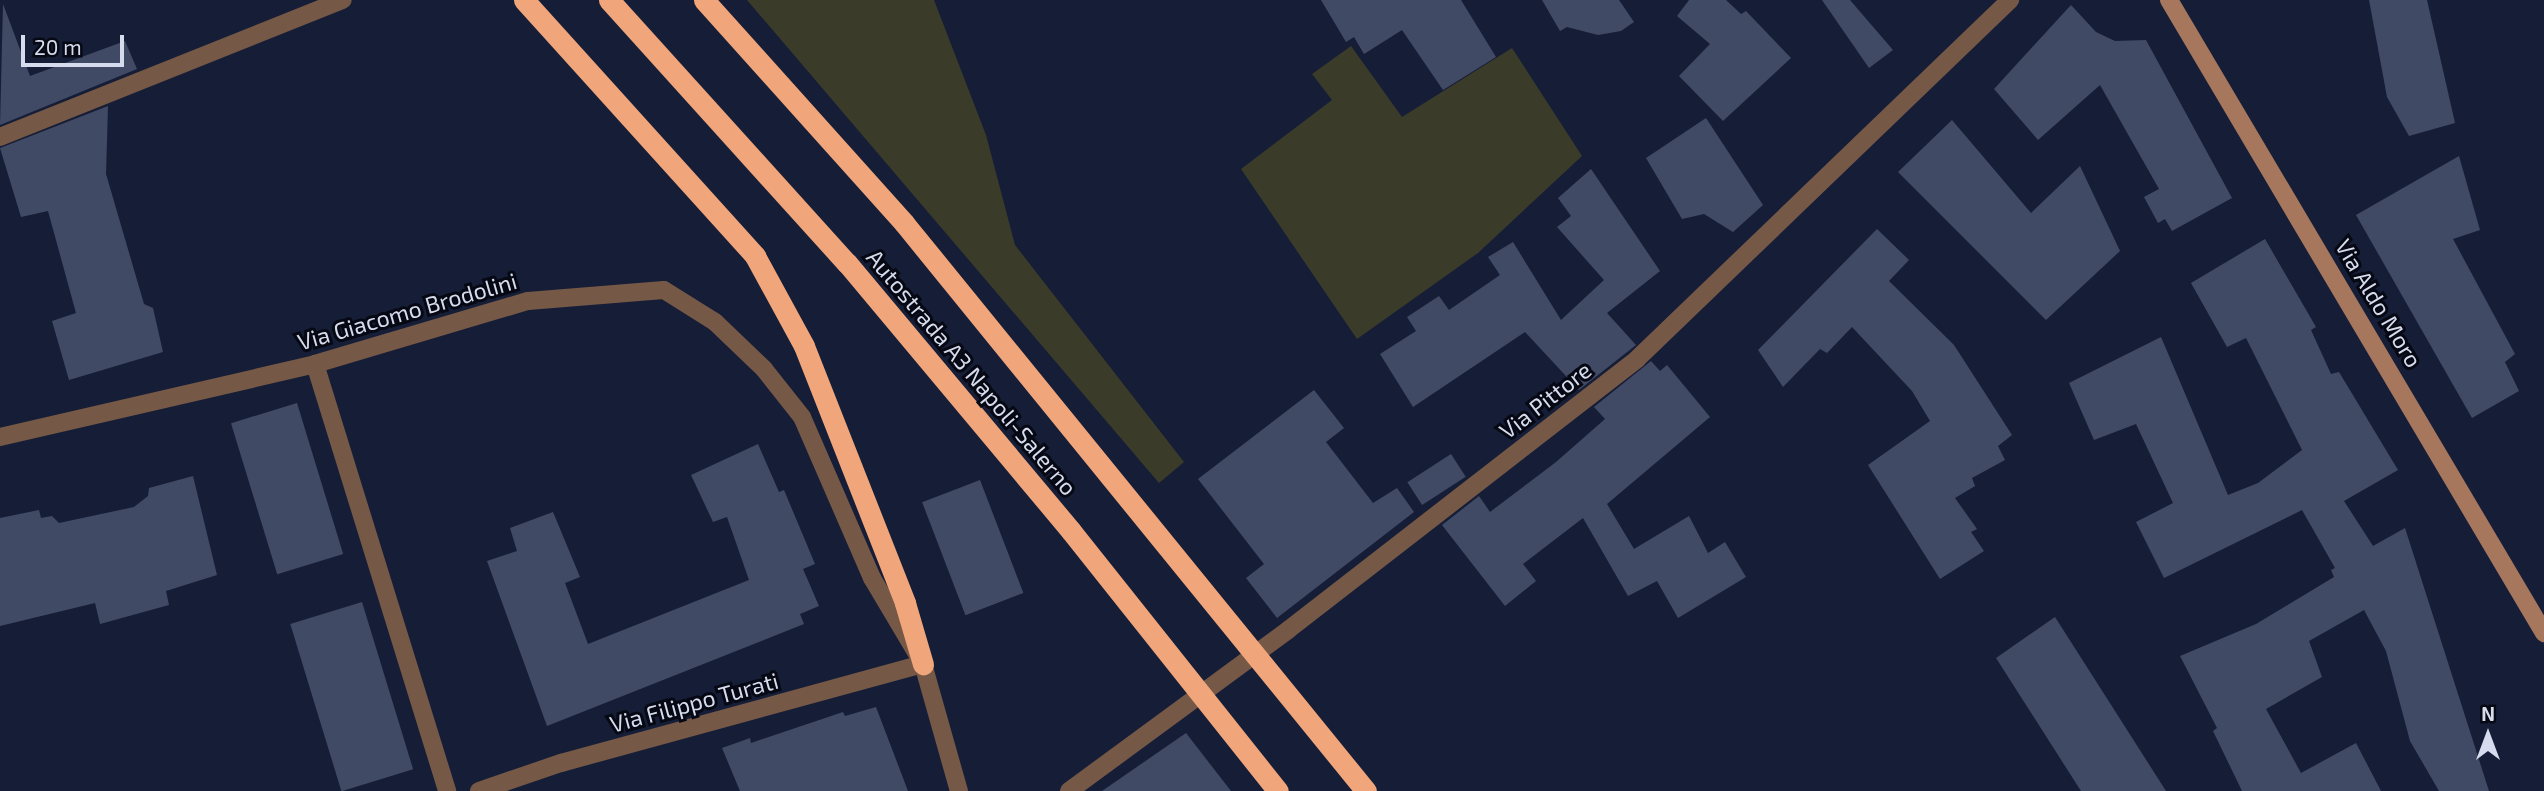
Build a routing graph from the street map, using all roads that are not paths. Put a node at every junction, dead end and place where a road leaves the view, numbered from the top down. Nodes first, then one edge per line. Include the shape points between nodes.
1 (343, 0) edge
2 (524, 0) edge
3 (609, 0) edge
4 (704, 0) edge
5 (2010, 0) edge
6 (2169, 0) edge
7 (0, 138) edge
8 (315, 364) junction
9 (0, 437) edge
10 (2544, 633) edge
11 (923, 664) junction
12 (1363, 788) edge
13 (447, 791) edge
14 (479, 791) edge
15 (959, 791) edge
16 (1069, 791) edge
17 (1278, 791) edge

1 - 7 street
2 - 11 highway via 755,256 809,359 905,603
3 - 17 highway, Autostrada A3 Napoli-Salerno via 847,263 1071,531
4 - 12 highway, Autostrada A3 Napoli-Salerno via 904,223 1125,489
5 - 16 street, Via Pittore via 1637,359 1257,654
6 - 10 street, Via Aldo Moro
8 - 9 street, Via Giacomo Brodolini
8 - 11 street, Via Giacomo Brodolini via 528,301 664,290 715,322 764,369 802,417 872,578
8 - 13 street
11 - 14 street, Via Filippo Turati via 561,763
11 - 15 street, Via Giacomo Brodolini

